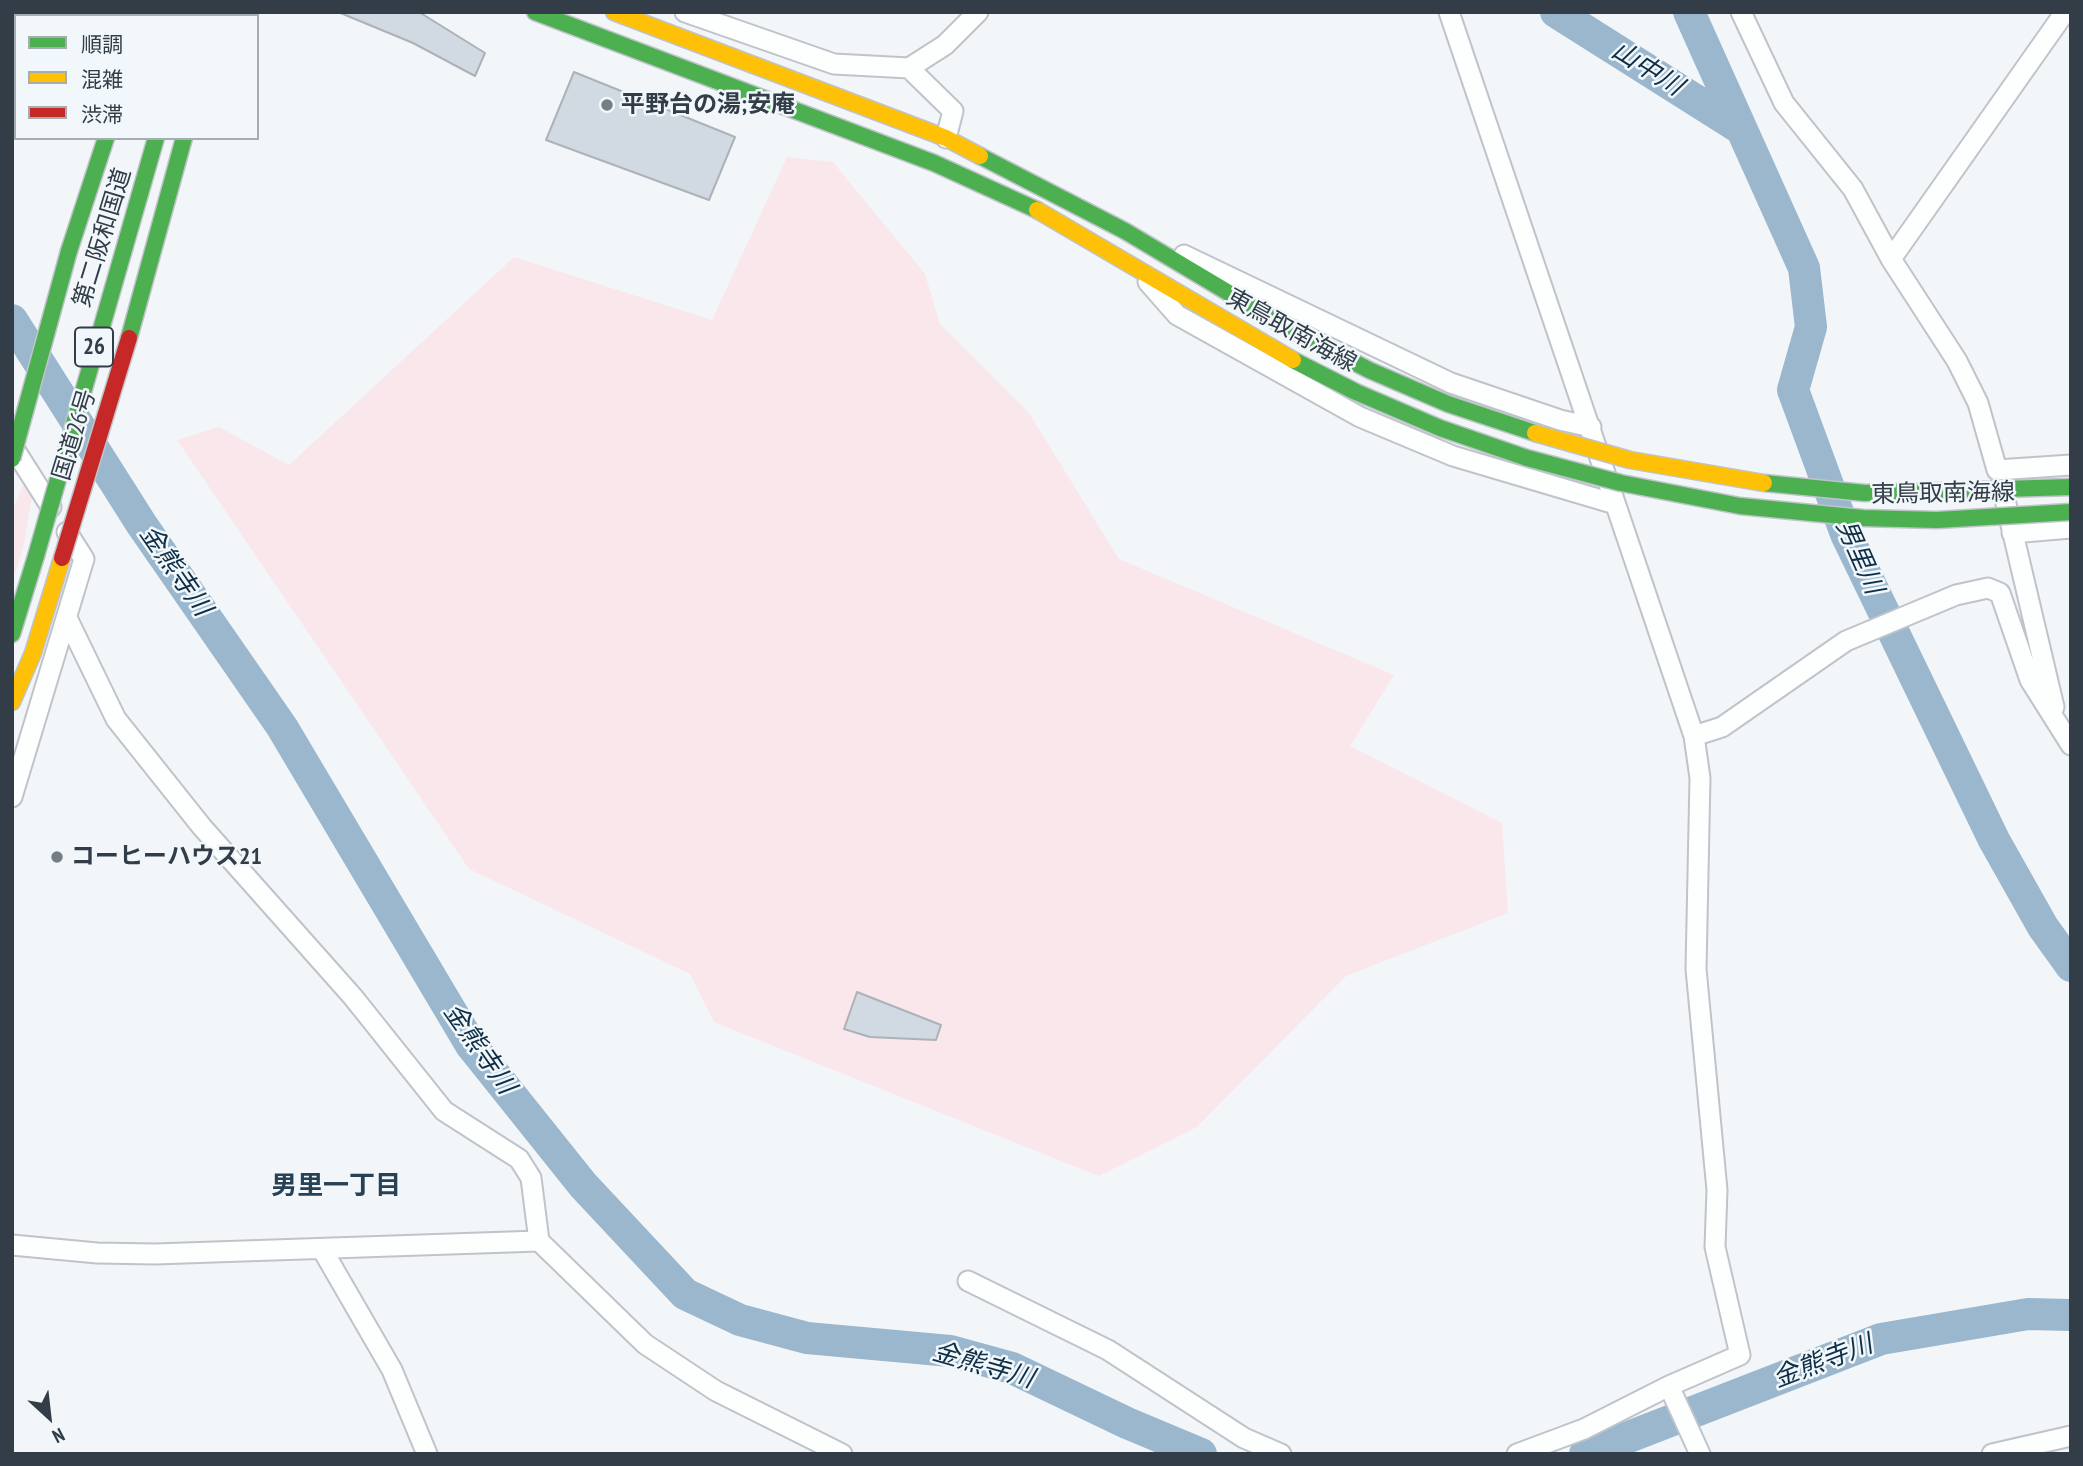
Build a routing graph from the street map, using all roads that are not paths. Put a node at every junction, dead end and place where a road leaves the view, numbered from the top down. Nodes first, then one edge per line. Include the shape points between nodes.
1 (535, 12) edge
2 (614, 12) edge
3 (685, 12) edge
4 (978, 12) edge
5 (1449, 12) edge
6 (1741, 12) edge
7 (2065, 12) edge
8 (909, 68) junction
9 (946, 138) junction
10 (105, 140) edge
11 (155, 140) edge
12 (183, 140) edge
13 (1125, 230) junction
14 (1891, 259) junction
15 (1136, 268) junction
16 (1591, 427) junction
17 (12, 446) edge
18 (12, 459) edge
19 (2071, 465) edge
20 (1997, 470) junction
21 (2071, 487) edge
22 (1615, 504) junction
23 (2071, 512) edge
24 (2071, 528) edge
25 (2012, 533) junction
26 (67, 618) junction
27 (12, 634) edge
28 (12, 702) edge
29 (2057, 721) junction
30 (1694, 736) junction
31 (2071, 745) edge
32 (12, 797) edge
33 (539, 1241) junction
34 (12, 1245) edge
35 (322, 1249) junction
36 (968, 1281) dead end
37 (1672, 1391) junction
38 (2071, 1436) edge
39 (427, 1454) edge
40 (842, 1454) edge
41 (1281, 1454) edge
42 (1517, 1454) edge
43 (1700, 1454) edge
44 (1992, 1454) edge

1 - 15 main road, 東鳥取南海線 via 934,163 1038,211
2 - 9 main road, 東鳥取南海線
3 - 8 street via 834,64
4 - 8 street via 945,45
5 - 16 street
6 - 14 street via 1784,103 1853,189
7 - 14 street
8 - 9 street via 953,111
9 - 13 main road, 東鳥取南海線
10 - 18 main road, 26, bridge via 69,251
11 - 27 main road, 第二阪和国道 / 26, bridge
12 - 28 main road, 国道26号 / 26, bridge via 62,558 33,653
13 - 16 street via 1211,266 1451,383
13 - 21 main road, 東鳥取南海線, bridge via 1281,324 1369,370 1448,404 1630,460 1732,480 1865,493
14 - 20 street via 1957,361 1978,403
15 - 22 street via 1177,315 1360,417 1453,456
15 - 23 main road, 東鳥取南海線, bridge via 1268,347 1356,392 1527,458 1740,506 1937,520
16 - 22 street
17 - 26 street via 84,559
19 - 20 street
20 - 25 street
22 - 30 street
24 - 25 street
25 - 29 street
26 - 32 street
26 - 33 street via 116,719 202,827 353,997 444,1111 519,1159 530,1178
29 - 30 street via 2030,680 2000,593 1988,588 1956,595 1846,641 1722,727
29 - 31 street
30 - 37 street via 1700,778 1696,969 1717,1190 1715,1247 1740,1355
33 - 35 street
33 - 40 street via 645,1344 716,1391
34 - 35 street via 97,1253
35 - 39 street via 392,1370
36 - 41 street via 1108,1350 1244,1438
37 - 42 street
37 - 43 street
38 - 44 street

